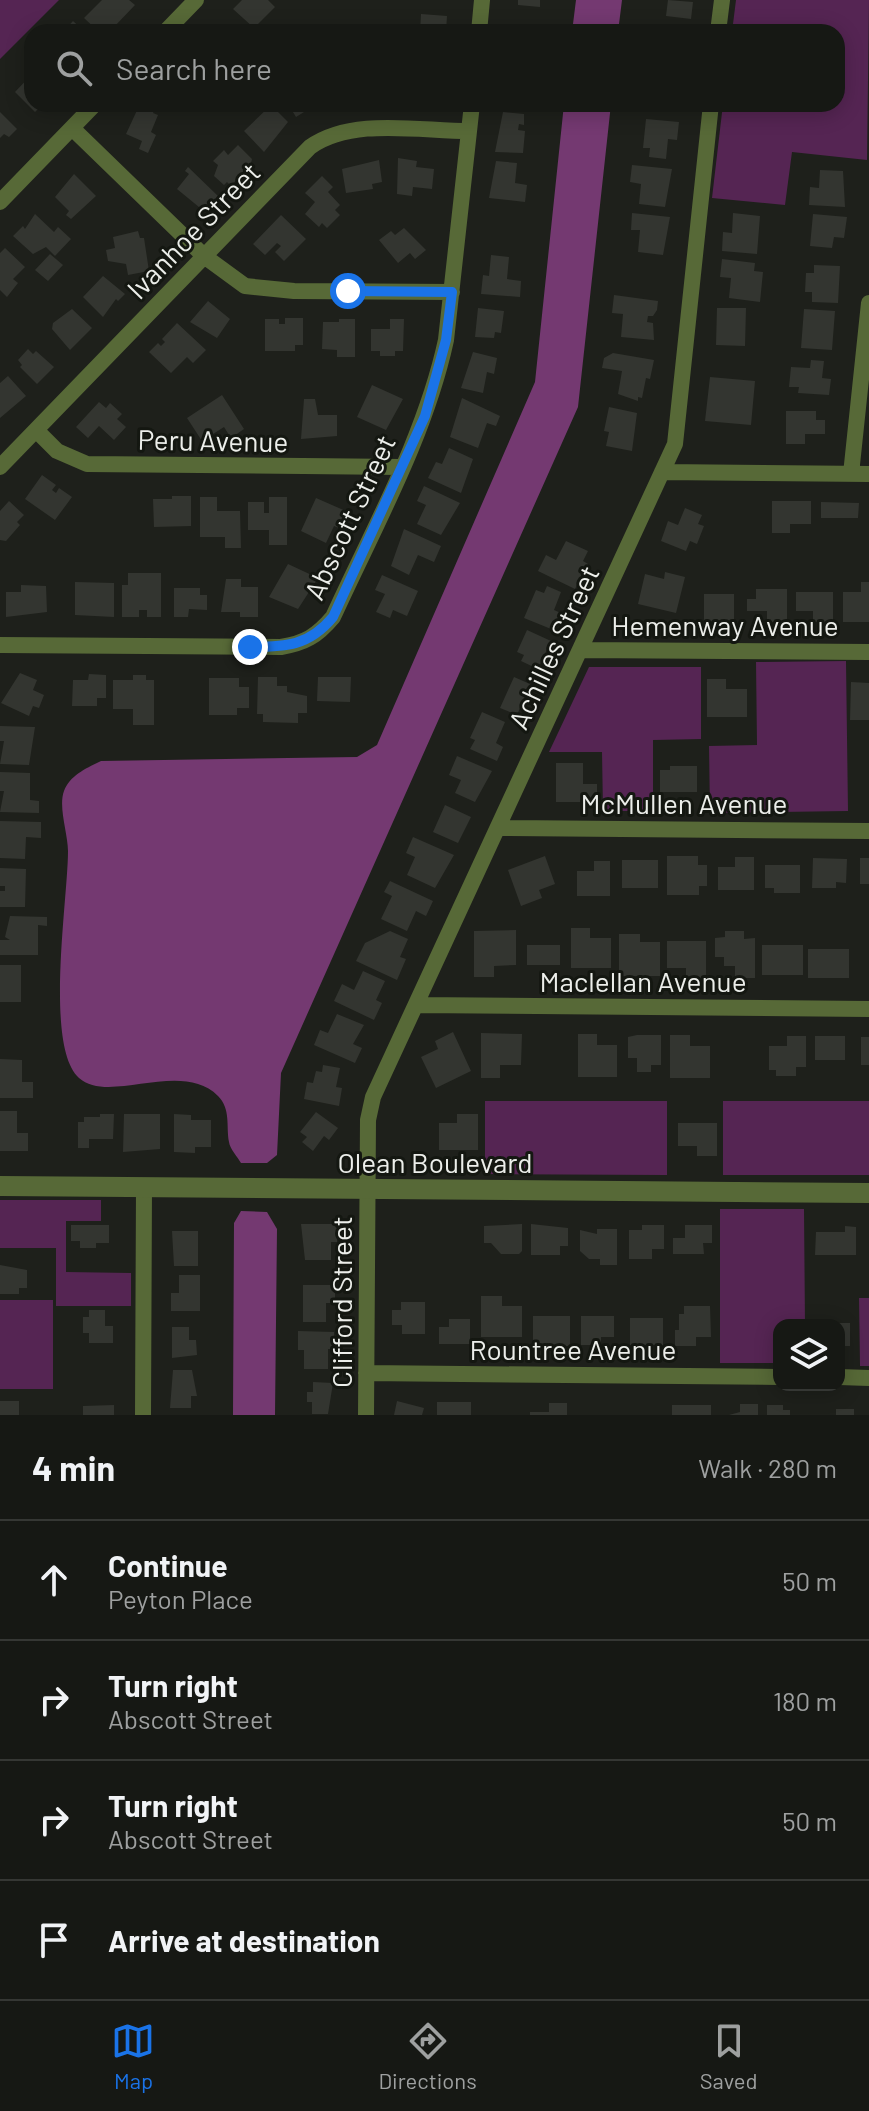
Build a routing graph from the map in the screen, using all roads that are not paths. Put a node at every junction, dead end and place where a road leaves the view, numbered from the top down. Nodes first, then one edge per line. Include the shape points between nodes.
1 (196, 0) edge
2 (482, 0) edge
3 (722, 0) edge
4 (173, 24) edge
5 (480, 24) edge
6 (719, 24) edge
7 (87, 112) edge
8 (471, 112) edge
9 (710, 112) edge
10 (72, 128) junction
11 (469, 131) junction
12 (0, 202) edge
13 (204, 256) junction
14 (452, 292) junction
15 (869, 303) edge
16 (36, 430) junction
17 (0, 467) edge
18 (401, 467) junction
19 (662, 472) junction
20 (851, 474) junction
21 (869, 474) edge
22 (0, 645) edge
23 (580, 650) junction
24 (869, 652) edge
25 (498, 828) junction
26 (869, 831) edge
27 (416, 1005) junction
28 (869, 1009) edge
29 (0, 1186) edge
30 (144, 1187) junction
31 (367, 1189) junction
32 (869, 1193) edge
33 (366, 1373) junction
34 (773, 1377) edge
35 (845, 1377) edge
36 (869, 1378) edge
37 (143, 1415) edge
38 (366, 1415) edge

1 - 4 street
2 - 5 street
3 - 6 street
7 - 10 street
8 - 11 street, Abscott Street
9 - 19 street, Achilles Street via 675,444
10 - 12 street
10 - 13 street
11 - 13 street, Ivanhoe Street via 350,130 326,136
11 - 14 street, Abscott Street
13 - 14 street via 245,286
13 - 16 street, Ivanhoe Street
14 - 18 street, Abscott Street via 438,379
15 - 20 street
16 - 17 street, Ivanhoe Street
16 - 18 street, Peru Avenue via 57,451 87,464
18 - 22 street, Abscott Street via 333,617 303,643
19 - 20 street
19 - 23 street, Achilles Street
20 - 21 street
23 - 24 street, Hemenway Avenue
23 - 25 street, Achilles Street
25 - 26 street, McMullen Avenue
25 - 27 street, Achilles Street
27 - 28 street, Maclellan Avenue
27 - 31 street, Achilles Street via 373,1097
29 - 30 street, Olean Boulevard
30 - 31 street, Olean Boulevard
30 - 37 street
31 - 32 street, Olean Boulevard
31 - 33 street, Clifford Street
33 - 34 street, Rountree Avenue
33 - 38 street, Clifford Street
35 - 36 street

